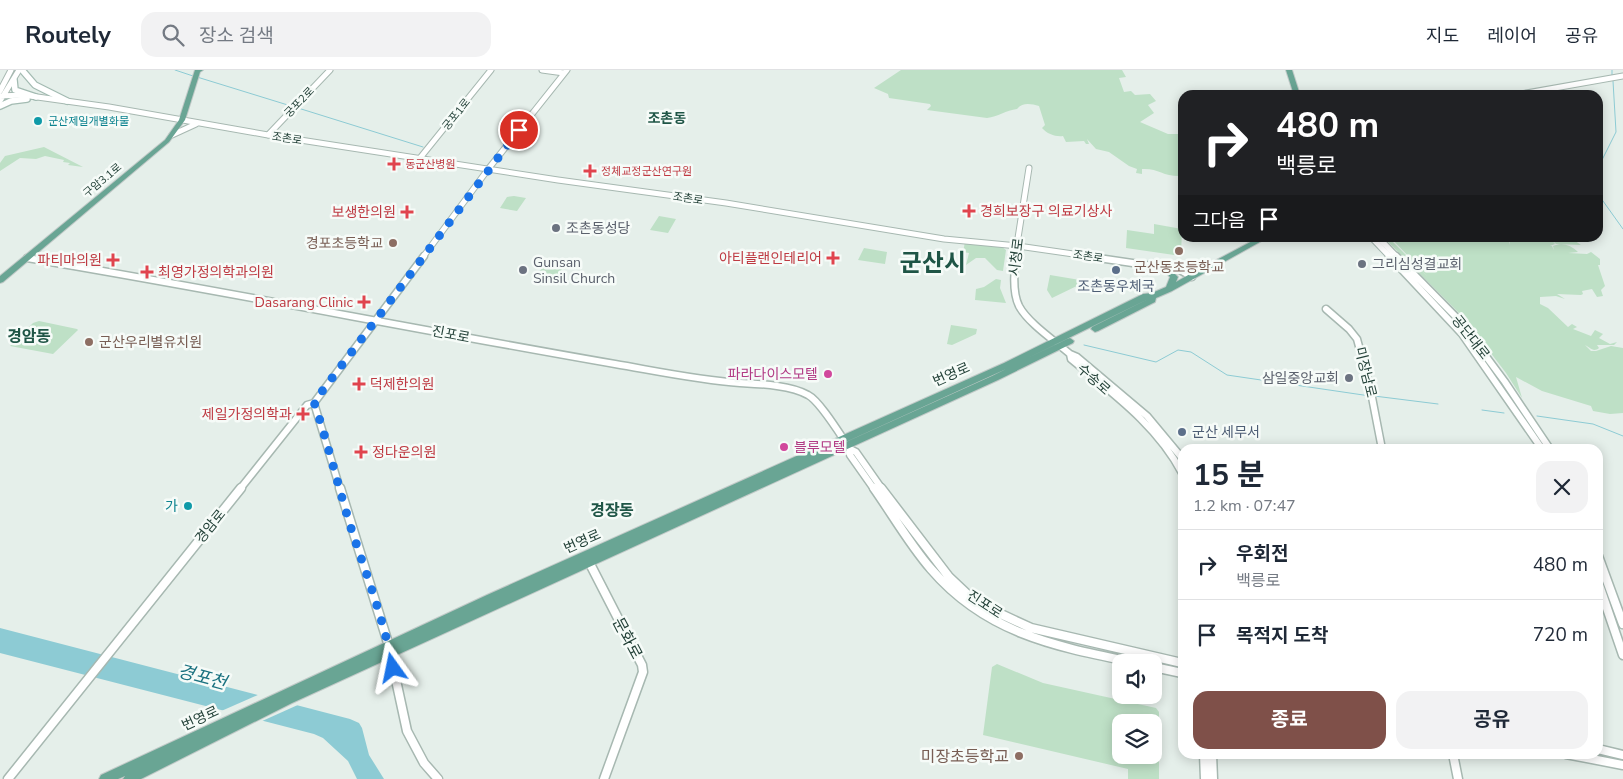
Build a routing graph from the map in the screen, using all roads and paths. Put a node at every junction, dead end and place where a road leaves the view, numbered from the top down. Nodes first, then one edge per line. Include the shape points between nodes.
1 (12, 70) edge
2 (20, 70) edge
3 (208, 70) edge
4 (330, 70) edge
5 (491, 70) edge
6 (542, 70) edge
7 (1289, 70) edge
8 (198, 71) edge
9 (565, 71) edge
10 (1622, 77) edge
11 (14, 80) junction
12 (194, 81) junction
13 (1295, 90) edge
14 (1544, 90) edge
15 (1, 97) edge
16 (36, 97) junction
17 (26, 98) junction
18 (66, 101) junction
19 (0, 106) edge
20 (182, 120) junction
21 (201, 124) junction
22 (172, 135) junction
23 (268, 135) junction
24 (420, 158) junction
25 (488, 168) junction
26 (1029, 168) dead end
27 (1256, 242) edge
28 (1376, 242) edge
29 (1382, 242) edge
30 (1018, 246) junction
31 (27, 258) junction
32 (1217, 263) junction
33 (1164, 267) junction
34 (1192, 277) junction
35 (0, 280) edge
36 (1169, 289) junction
37 (1326, 309) dead end
38 (374, 321) junction
39 (1058, 343) junction
40 (1070, 354) junction
41 (314, 402) junction
42 (847, 444) junction
43 (1381, 444) edge
44 (1539, 444) edge
45 (1547, 444) edge
46 (1178, 453) edge
47 (1178, 467) edge
48 (587, 559) junction
49 (1603, 570) edge
50 (536, 578) junction
51 (516, 596) junction
52 (1603, 597) edge
53 (491, 598) junction
54 (480, 612) junction
55 (436, 624) junction
56 (1623, 624) edge
57 (422, 638) junction
58 (389, 649) junction
59 (1144, 654) edge
60 (1623, 655) edge
61 (1162, 657) edge
62 (1112, 658) edge
63 (1162, 658) edge
64 (1178, 658) edge
65 (1178, 662) edge
66 (1162, 669) edge
67 (1162, 670) edge
68 (1178, 673) edge
69 (1178, 676) edge
70 (1603, 751) edge
71 (1623, 754) edge
72 (1204, 759) edge
73 (1212, 759) edge
74 (1454, 759) edge
75 (1592, 759) edge
76 (1623, 765) edge
77 (126, 776) edge
78 (8, 779) edge
79 (105, 779) edge
80 (438, 779) edge
81 (605, 779) edge
82 (1205, 779) edge
83 (1213, 779) edge
84 (1458, 779) edge

1 - 15 street
2 - 11 street
2 - 18 main road via 36,87
3 - 12 main road
4 - 23 street, 궁포2로
5 - 24 street, 궁포1로
6 - 9 street
7 - 13 main road
8 - 12 main road, 구암3.1로
9 - 25 street, 경암로
10 - 14 street
11 - 15 street
11 - 16 main road via 15,90
12 - 20 main road, 구암3.1로
15 - 16 street, 조촌로
15 - 17 street, 조촌로
16 - 18 street, 조촌로
17 - 19 main road
17 - 20 street, 조촌로 via 175,122
18 - 20 street, 조촌로
20 - 21 street, 조촌로
20 - 22 main road, 구암3.1로
21 - 22 street
21 - 23 street, 조촌로
22 - 31 main road, 구암3.1로
23 - 24 street, 조촌로
24 - 25 street, 조촌로
25 - 30 street, 조촌로 via 944,239
25 - 38 street, 경암로
26 - 30 street, 시청로
27 - 32 main road, 번영로
28 - 44 street, 공단대로 via 1462,334
29 - 45 street, 공단대로 via 1459,320
30 - 33 street, 조촌로
30 - 39 street, 시청로 via 1014,293 1020,306
31 - 35 main road, 구암3.1로
31 - 38 street, 진포로
32 - 33 main road via 1199,268
32 - 34 main road, 번영로
33 - 34 street, 조촌로 via 1180,270
33 - 36 main road via 1174,277
34 - 36 main road, 번영로
36 - 39 main road, 번영로 via 1146,296
37 - 43 street, 미장남로 via 1358,339
38 - 41 street, 경암로
38 - 42 street, 진포로 via 688,376 798,391 816,402
39 - 40 street, 시청로
39 - 42 main road, 번영로 via 995,378
40 - 46 street, 수송로 via 1137,407
40 - 47 street, 수송로 via 1071,359 1144,422 1162,441
41 - 58 street
41 - 78 street, 경암로 via 307,405
42 - 48 main road, 번영로 via 806,459
42 - 59 street, 진포로 via 935,560 982,604 1031,628
42 - 62 street, 진포로 via 850,455 876,493 931,568 957,595 1019,633 1056,646
48 - 50 main road, 번영로
48 - 51 main road, 번영로
48 - 81 street, 문화로 via 643,672
49 - 56 street
50 - 51 main road via 534,583 516,592
50 - 53 main road, 번영로
51 - 54 main road, 번영로
52 - 60 street
53 - 54 main road via 492,603
53 - 55 main road, 번영로
54 - 57 main road, 번영로
55 - 57 main road via 421,635
55 - 58 main road, 번영로
57 - 58 main road, 번영로
58 - 77 main road, 번영로
58 - 80 street via 402,718 411,745
61 - 64 street
63 - 65 street, 진포로
66 - 68 street
67 - 69 street
70 - 71 street
72 - 82 street
73 - 83 street
74 - 84 street
75 - 76 street
77 - 79 main road, 번영로

